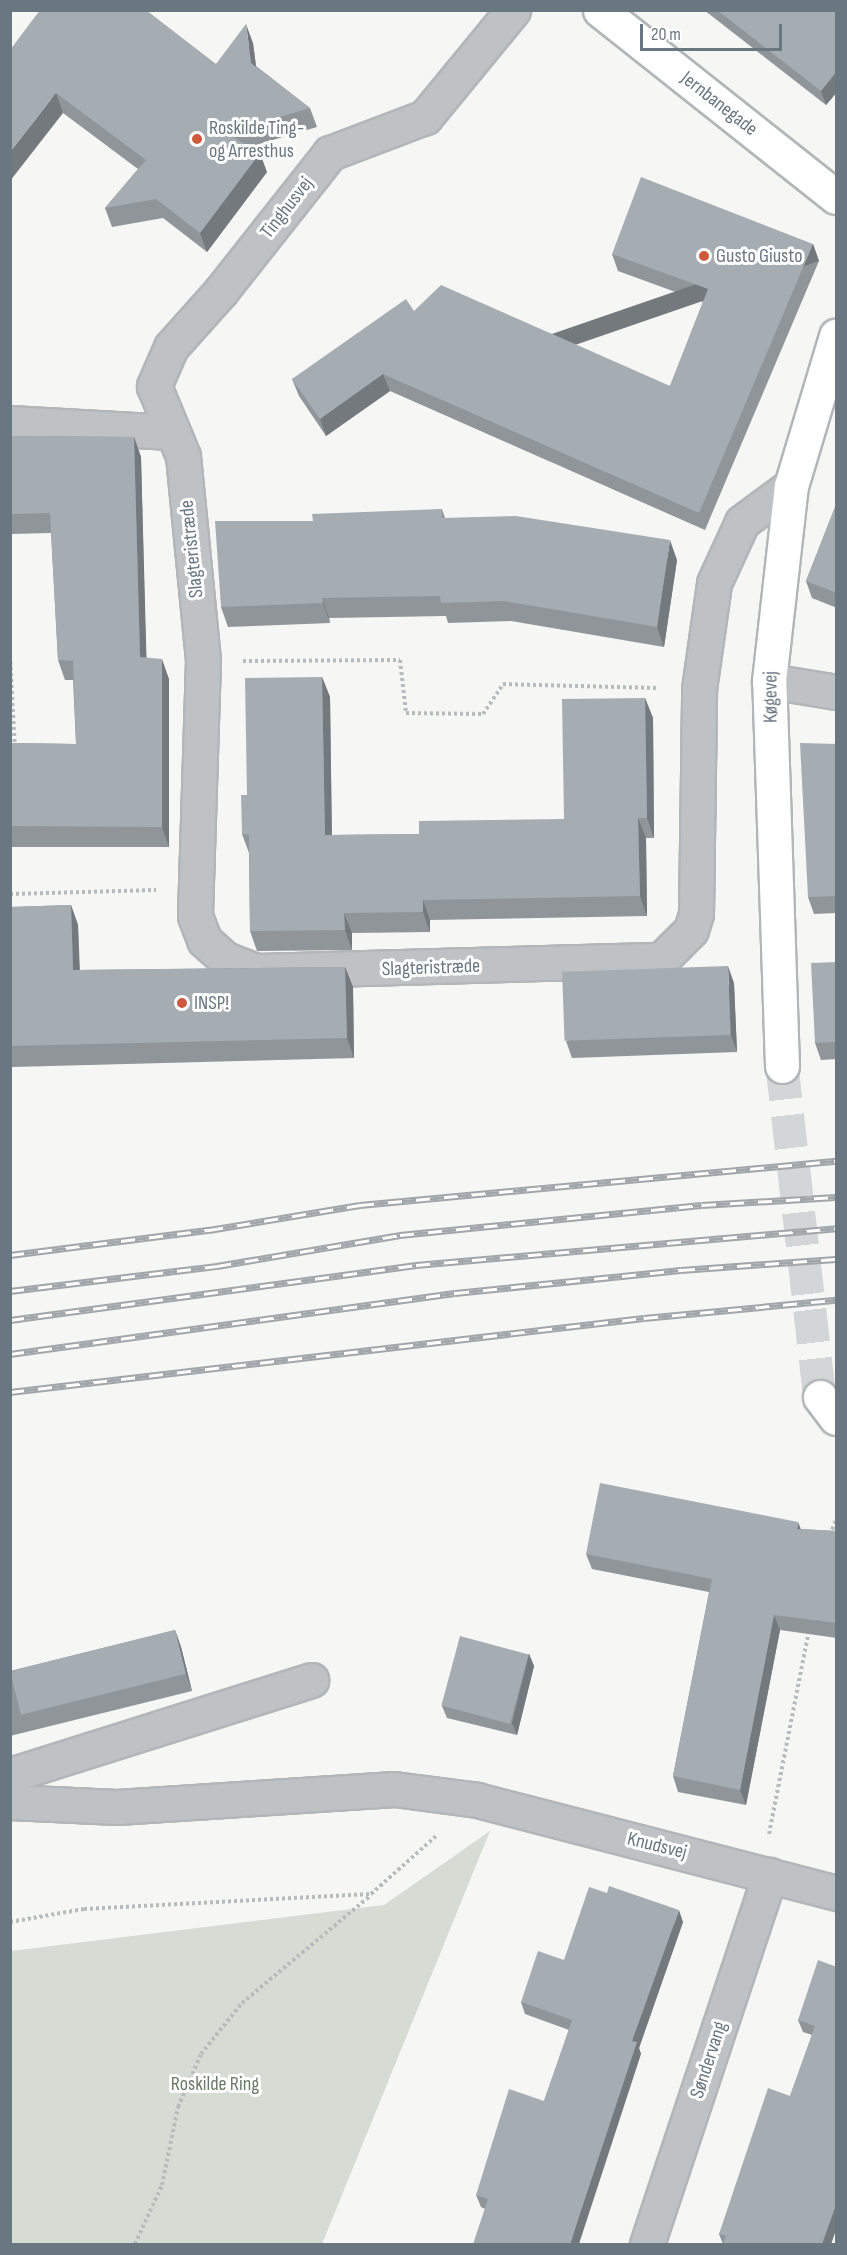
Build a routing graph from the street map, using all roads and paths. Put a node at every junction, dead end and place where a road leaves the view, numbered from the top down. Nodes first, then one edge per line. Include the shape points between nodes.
1 (513, 10) edge
2 (600, 10) edge
3 (837, 197) edge
4 (837, 336) edge
5 (10, 423) edge
6 (172, 432) junction
7 (791, 486) junction
8 (10, 655) edge
9 (203, 660) junction
10 (769, 681) junction
11 (699, 689) junction
12 (837, 692) edge
13 (10, 752) edge
14 (195, 888) junction
15 (10, 894) edge
16 (782, 1066) tunnel mouth
17 (836, 1519) edge
18 (827, 1540) edge
19 (811, 1621) edge
20 (310, 1680) dead end
21 (10, 1774) edge
22 (477, 1800) junction
23 (10, 1802) edge
24 (770, 1875) junction
25 (837, 1893) edge
26 (371, 1894) junction
27 (10, 1923) edge
28 (135, 2244) edge
29 (647, 2244) edge

1 - 6 street, Tinghusvej via 425,117 330,153 221,291 171,347 154,386
2 - 3 main road, Jernbanegade
4 - 7 main road, Køgevej
5 - 6 street
6 - 9 street, Slagteristræde via 183,456
7 - 10 main road, Køgevej
7 - 11 street, Slagteristræde via 741,522 714,583
8 - 13 path via 15,751
9 - 11 path via 400,660 406,713 483,714 503,684
9 - 14 street, Slagteristræde
10 - 12 street
10 - 16 main road, Køgevej
11 - 14 street, Slagteristræde via 696,914 692,930 661,960 256,971 225,959 204,940 195,916
14 - 15 path
17 - 18 path
19 - 24 path via 768,1839
20 - 21 street
22 - 23 street, Knudsvej via 394,1789 117,1808
22 - 24 street, Knudsvej
22 - 26 path
24 - 25 street, Knudsvej
24 - 29 street, Søndervang
26 - 27 path via 84,1909
26 - 28 path via 242,2003 201,2054 178,2107 162,2185

